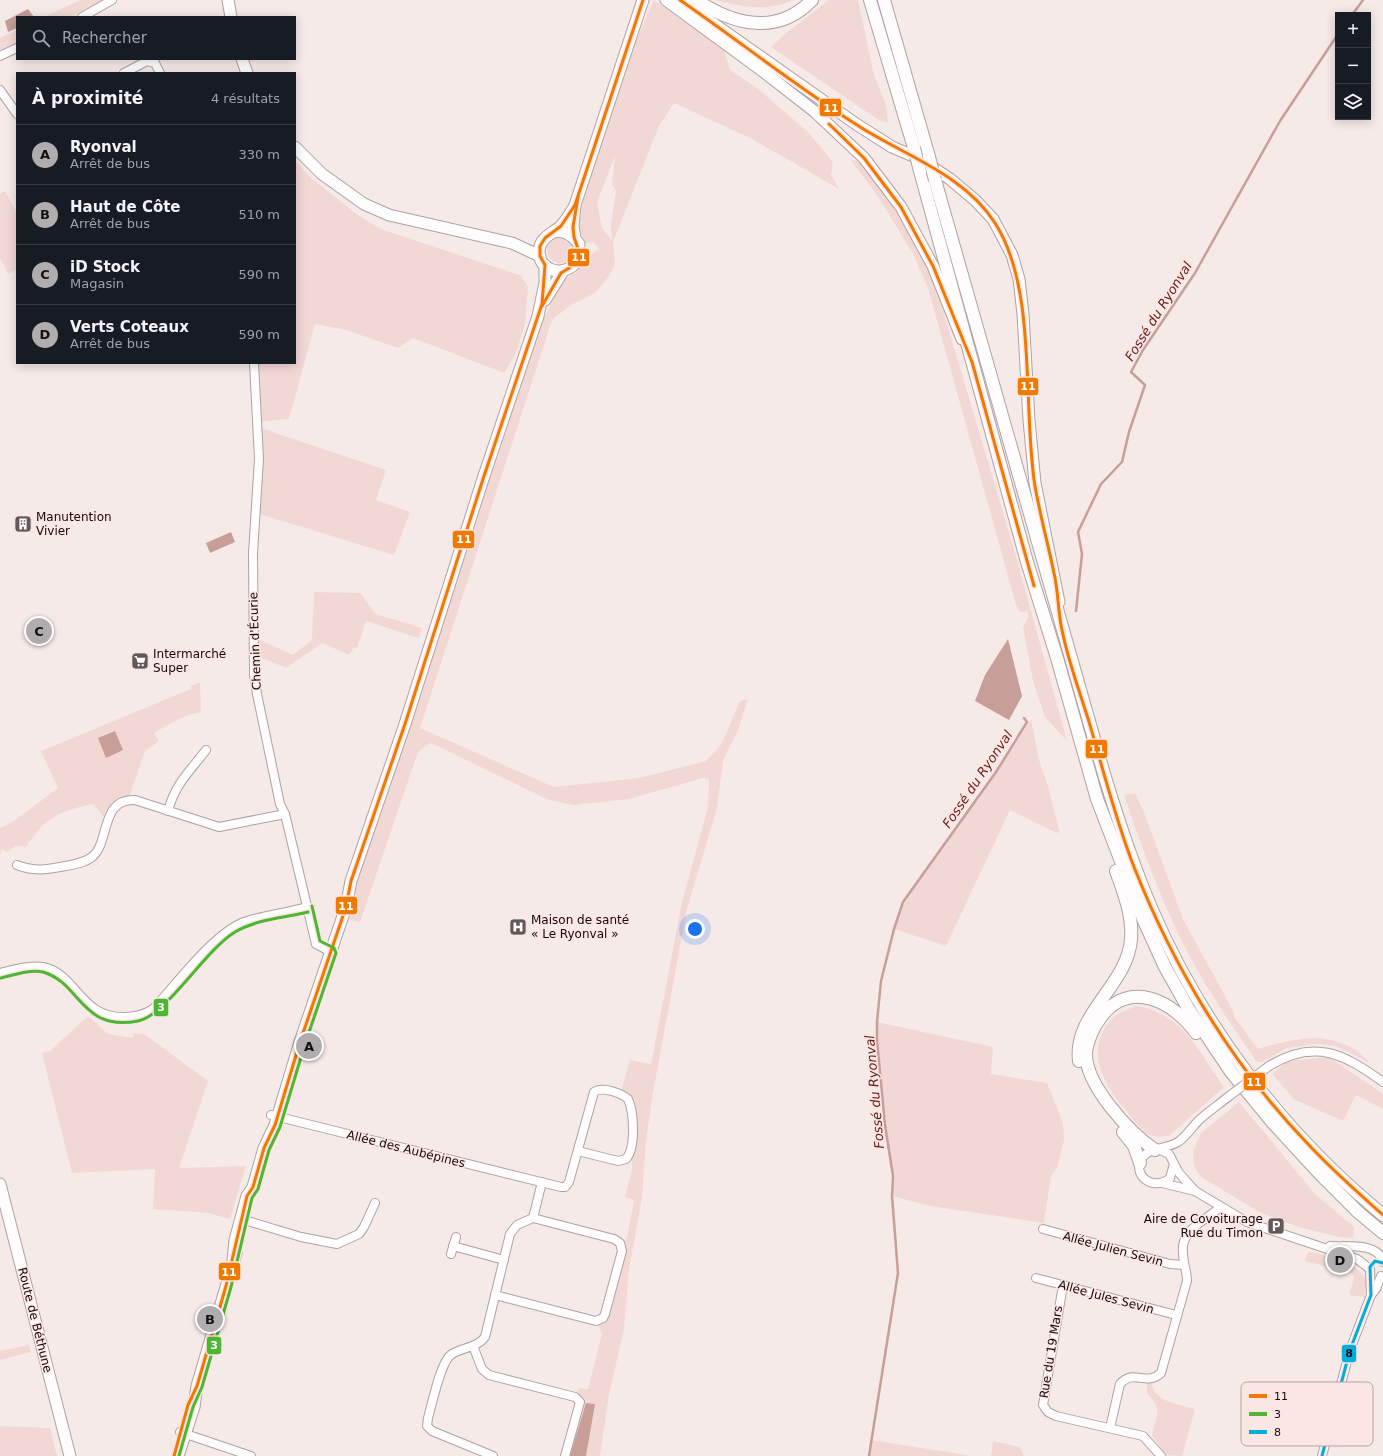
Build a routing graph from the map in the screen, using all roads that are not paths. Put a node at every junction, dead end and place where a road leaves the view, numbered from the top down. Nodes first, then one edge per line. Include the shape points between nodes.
1 (112, 0) edge
2 (229, 0) edge
3 (666, 0) edge
4 (680, 0) edge
5 (696, 0) edge
6 (812, 0) edge
7 (870, 0) edge
8 (884, 0) edge
9 (643, 2) edge
10 (84, 16) edge
11 (231, 16) edge
12 (237, 16) edge
13 (16, 48) edge
14 (0, 56) edge
15 (242, 60) edge
16 (248, 60) edge
17 (126, 72) edge
18 (159, 72) edge
19 (248, 72) edge
20 (248, 72) edge
21 (0, 90) edge
22 (16, 113) edge
23 (296, 148) edge
24 (575, 206) junction
25 (554, 232) junction
26 (575, 238) junction
27 (542, 261) junction
28 (563, 271) junction
29 (542, 304) junction
30 (972, 362) junction
31 (254, 364) edge
32 (1060, 621) junction
33 (206, 750) dead end
34 (1097, 799) junction
35 (168, 812) junction
36 (285, 814) junction
37 (17, 865) dead end
38 (307, 907) junction
39 (328, 951) junction
40 (0, 973) edge
41 (1383, 1082) edge
42 (274, 1116) junction
43 (1178, 1142) junction
44 (1157, 1150) junction
45 (578, 1151) junction
46 (1173, 1162) junction
47 (1140, 1163) junction
48 (1319, 1173) junction
49 (1338, 1175) junction
50 (542, 1182) junction
51 (1162, 1183) junction
52 (0, 1184) edge
53 (1195, 1191) junction
54 (375, 1203) dead end
55 (1383, 1206) edge
56 (1220, 1207) junction
57 (1383, 1215) edge
58 (533, 1218) junction
59 (244, 1220) junction
60 (1042, 1229) dead end
61 (1383, 1233) edge
62 (456, 1236) dead end
63 (1323, 1246) junction
64 (504, 1260) junction
65 (1383, 1263) edge
66 (1184, 1264) junction
67 (1370, 1271) junction
68 (1382, 1276) edge
69 (1036, 1278) dead end
70 (1063, 1285) junction
71 (495, 1295) junction
72 (1371, 1295) junction
73 (1176, 1316) junction
74 (473, 1346) junction
75 (1342, 1382) edge
76 (1110, 1428) junction
77 (183, 1434) junction
78 (1325, 1446) edge
79 (70, 1456) edge
80 (174, 1456) edge
81 (178, 1456) edge
82 (251, 1456) edge
83 (493, 1456) edge
84 (565, 1456) edge
85 (1161, 1456) edge
86 (1322, 1456) edge

1 - 10 street
2 - 11 main road
2 - 12 street
3 - 30 main road via 814,111 864,158 901,207 933,266
4 - 32 main road via 856,124 892,147 920,159 950,179 993,219 1012,255 1019,279 1035,483 1057,588
5 - 6 highway via 731,18 772,23 788,18
7 - 30 highway, bridge via 914,148
8 - 32 highway, bridge
9 - 24 main road
13 - 14 street
15 - 19 main road
16 - 20 street
17 - 18 street via 147,61 155,64
21 - 22 street
23 - 27 main road via 322,174 364,204 389,215 512,243
24 - 25 main road
24 - 26 main road
25 - 26 main road via 565,232
25 - 27 main road via 542,242
26 - 28 main road via 580,249 578,260 572,268
27 - 28 main road via 553,271
27 - 29 main road via 546,283
28 - 29 main road
29 - 39 main road via 351,881 346,907
30 - 34 highway via 1027,562
31 - 36 street, Chemin d'Écurie via 259,459 253,553 254,675 268,751 280,804
32 - 49 highway via 1120,825 1139,880 1172,952 1196,997 1241,1063 1283,1118
33 - 35 street via 182,779 172,796
34 - 47 highway via 1100,824 1129,910 1131,940 1130,950 1119,974 1087,1024 1079,1043 1079,1061 1089,1086 1130,1139
34 - 48 highway via 1144,921 1165,967 1188,1008 1250,1096
35 - 36 street via 219,827
35 - 37 street via 135,800 121,802 108,819 92,858 76,864 41,870
36 - 38 street, Chemin d'Écurie
38 - 39 street, Chemin d'Écurie via 316,944
38 - 40 street via 244,922 226,932 204,952 153,1009 136,1017 107,1016 95,1010 60,975 43,967 26,967
39 - 42 main road
41 - 43 street, bridge via 1354,1062 1324,1052 1291,1055 1269,1066 1228,1097
42 - 50 street, Allée des Aubépines
42 - 59 main road via 253,1186 254,1198
43 - 44 street
43 - 46 street
44 - 46 street via 1169,1154
44 - 47 street via 1147,1153
44 - 48 highway via 1133,1134 1094,1081 1087,1061 1087,1047 1094,1027 1105,1012 1121,1001 1140,996 1168,1005 1187,1021 1251,1109 1297,1160
45 - 45 street via 618,1161 623,1161 629,1156 633,1137 628,1099 620,1094 602,1090 594,1092
45 - 50 street, Allée des Aubépines via 568,1185 561,1187
46 - 51 street via 1170,1178
46 - 53 street
47 - 51 street via 1141,1174 1146,1180 1154,1184
48 - 61 highway
49 - 55 highway
49 - 57 highway
50 - 58 street
51 - 53 street
52 - 79 main road, Route de Béthune
53 - 56 street
54 - 59 street via 359,1234 337,1244
56 - 63 street via 1247,1222
56 - 66 street via 1190,1230 1182,1251
58 - 64 street via 514,1228 510,1234
58 - 71 street via 614,1239 620,1243 622,1251 605,1314 596,1321
59 - 77 main road via 197,1386 188,1405
60 - 66 street, Allée Julien Sevin via 1170,1264
62 - 64 street via 452,1250
63 - 65 street via 1367,1248 1378,1254
63 - 67 street via 1357,1259
64 - 71 street
65 - 67 street via 1374,1262
66 - 73 street via 1187,1281
67 - 68 street via 1376,1276
67 - 72 street
68 - 72 street
69 - 70 street, Allée Jules Sevin
70 - 73 street, Allée Jules Sevin
70 - 76 street, Rue du 19 Mars via 1043,1405 1048,1412 1056,1416
71 - 74 street via 485,1337
72 - 75 street via 1350,1350
73 - 76 street via 1161,1373 1156,1378 1149,1379 1131,1376 1125,1378 1120,1384
74 - 83 street via 452,1354 446,1360 427,1426 436,1433
74 - 84 street via 482,1369 489,1375 575,1397 580,1402
76 - 85 street, Rue du 19 Mars via 1143,1436
77 - 80 main road
77 - 81 main road
77 - 82 street
78 - 86 street

